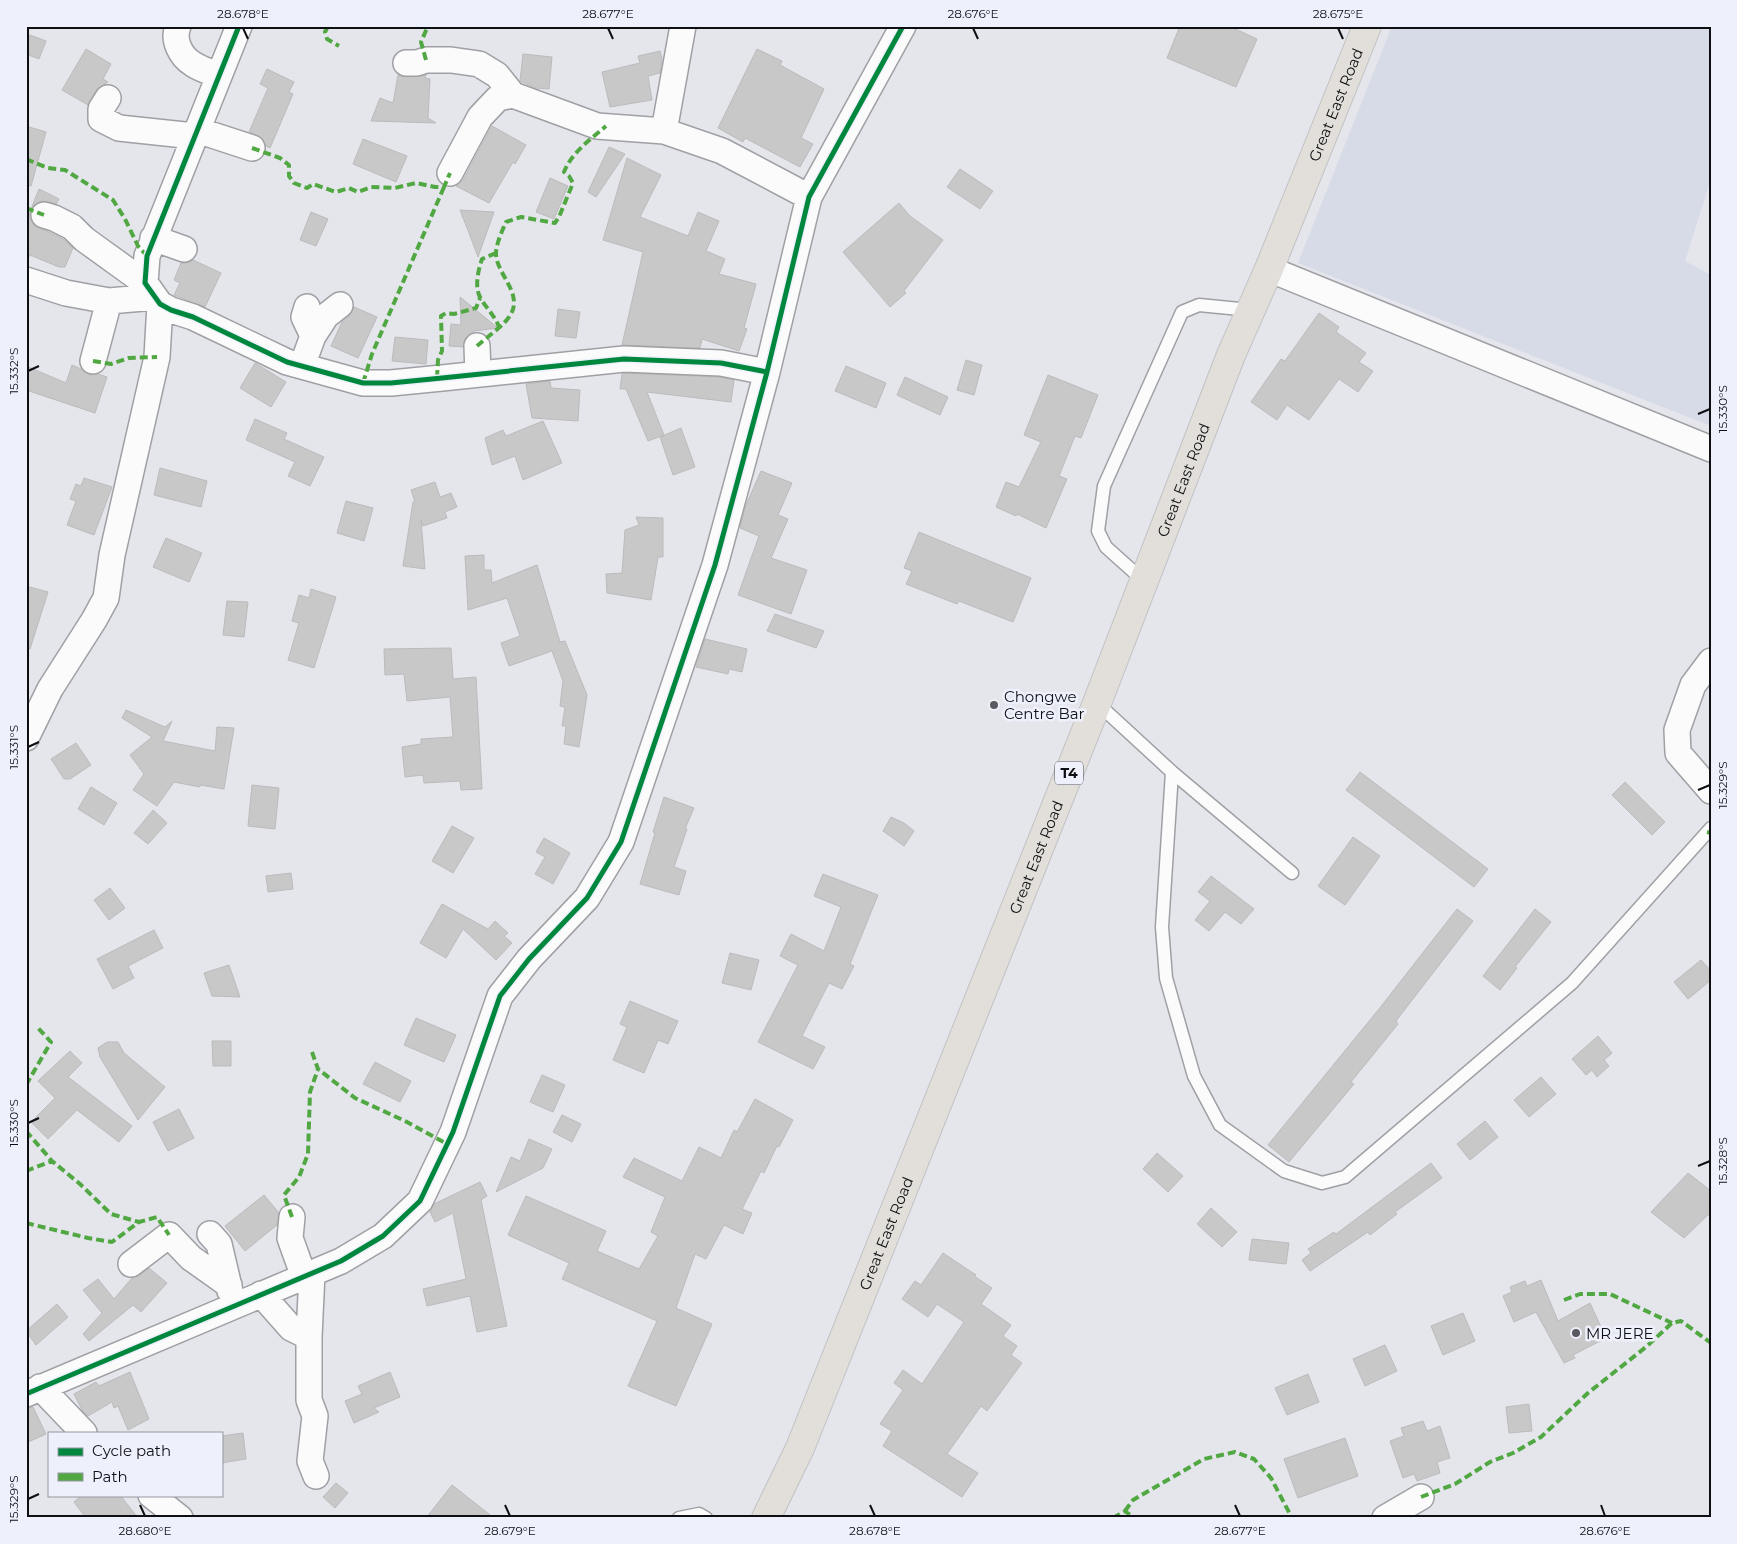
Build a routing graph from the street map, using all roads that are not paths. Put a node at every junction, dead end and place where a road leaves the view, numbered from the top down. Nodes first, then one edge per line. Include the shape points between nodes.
1 (178, 26) edge
2 (238, 26) edge
3 (682, 26) edge
4 (903, 26) edge
5 (1367, 26) edge
6 (406, 63) dead end
7 (219, 75) junction
8 (513, 95) junction
9 (108, 98) dead end
10 (664, 131) junction
11 (195, 133) junction
12 (252, 148) dead end
13 (450, 173) dead end
14 (809, 197) junction
15 (44, 215) dead end
16 (153, 238) junction
17 (184, 248) dead end
18 (1269, 269) junction
19 (26, 280) edge
20 (153, 294) junction
21 (109, 301) junction
22 (340, 305) dead end
23 (307, 307) dead end
24 (1250, 310) junction
25 (313, 336) junction
26 (477, 346) dead end
27 (92, 361) dead end
28 (302, 366) junction
29 (768, 372) junction
30 (478, 374) junction
31 (1711, 449) edge
32 (1145, 582) junction
33 (1711, 661) edge
34 (1098, 702) junction
35 (26, 738) edge
36 (1172, 772) junction
37 (1711, 791) edge
38 (1711, 828) edge
39 (1292, 873) dead end
40 (292, 1217) dead end
41 (210, 1234) dead end
42 (131, 1264) dead end
43 (308, 1275) junction
44 (261, 1294) junction
45 (231, 1295) junction
46 (309, 1337) junction
47 (31, 1389) edge
48 (83, 1432) edge
49 (316, 1476) dead end
50 (152, 1496) edge
51 (1422, 1497) dead end
52 (180, 1518) edge
53 (679, 1518) edge
54 (706, 1518) edge
55 (766, 1518) edge
56 (1385, 1518) edge

1 - 7 street via 177,47 191,64
2 - 7 street
3 - 10 street
4 - 14 street
5 - 18 highway, Great East Road / T4
6 - 8 street via 452,60 479,64 498,75
7 - 11 street
8 - 10 street via 597,126
8 - 13 street via 498,98 480,117
9 - 11 street via 101,109 100,119 119,128
10 - 14 street via 722,151
11 - 12 street
11 - 16 street
14 - 29 street
15 - 20 street via 72,227
16 - 17 street
16 - 20 street via 147,256
18 - 24 highway, Great East Road / T4
18 - 31 street
19 - 21 street via 66,293
20 - 21 street
20 - 28 street via 170,310
20 - 35 street via 157,357 112,555 106,598 50,689
21 - 27 street
22 - 25 street via 326,316
23 - 25 street via 304,317
24 - 32 highway, Great East Road / T4
24 - 32 lane via 1199,305 1182,312 1104,486 1098,531 1106,547
25 - 28 street
26 - 30 street
28 - 30 street via 363,383
29 - 30 street via 721,363 624,359
29 - 43 street via 714,565 621,842 587,898 529,959 500,996 453,1132 420,1201 383,1236 341,1261
32 - 34 highway, Great East Road / T4
33 - 37 street via 1694,685 1677,730 1678,753
34 - 36 lane
34 - 55 highway, Great East Road / T4 via 800,1448
36 - 38 lane via 1162,928 1166,978 1194,1076 1220,1125 1284,1171 1322,1183 1345,1177 1572,983
36 - 39 lane
40 - 43 street via 290,1238
41 - 45 street via 219,1244
42 - 45 street via 169,1235
43 - 44 street
43 - 46 street
44 - 45 street
44 - 46 street via 291,1328
45 - 47 street
46 - 49 street via 309,1400 315,1416 310,1461
47 - 48 street
50 - 52 street
51 - 56 street
53 - 54 lane via 699,1514

